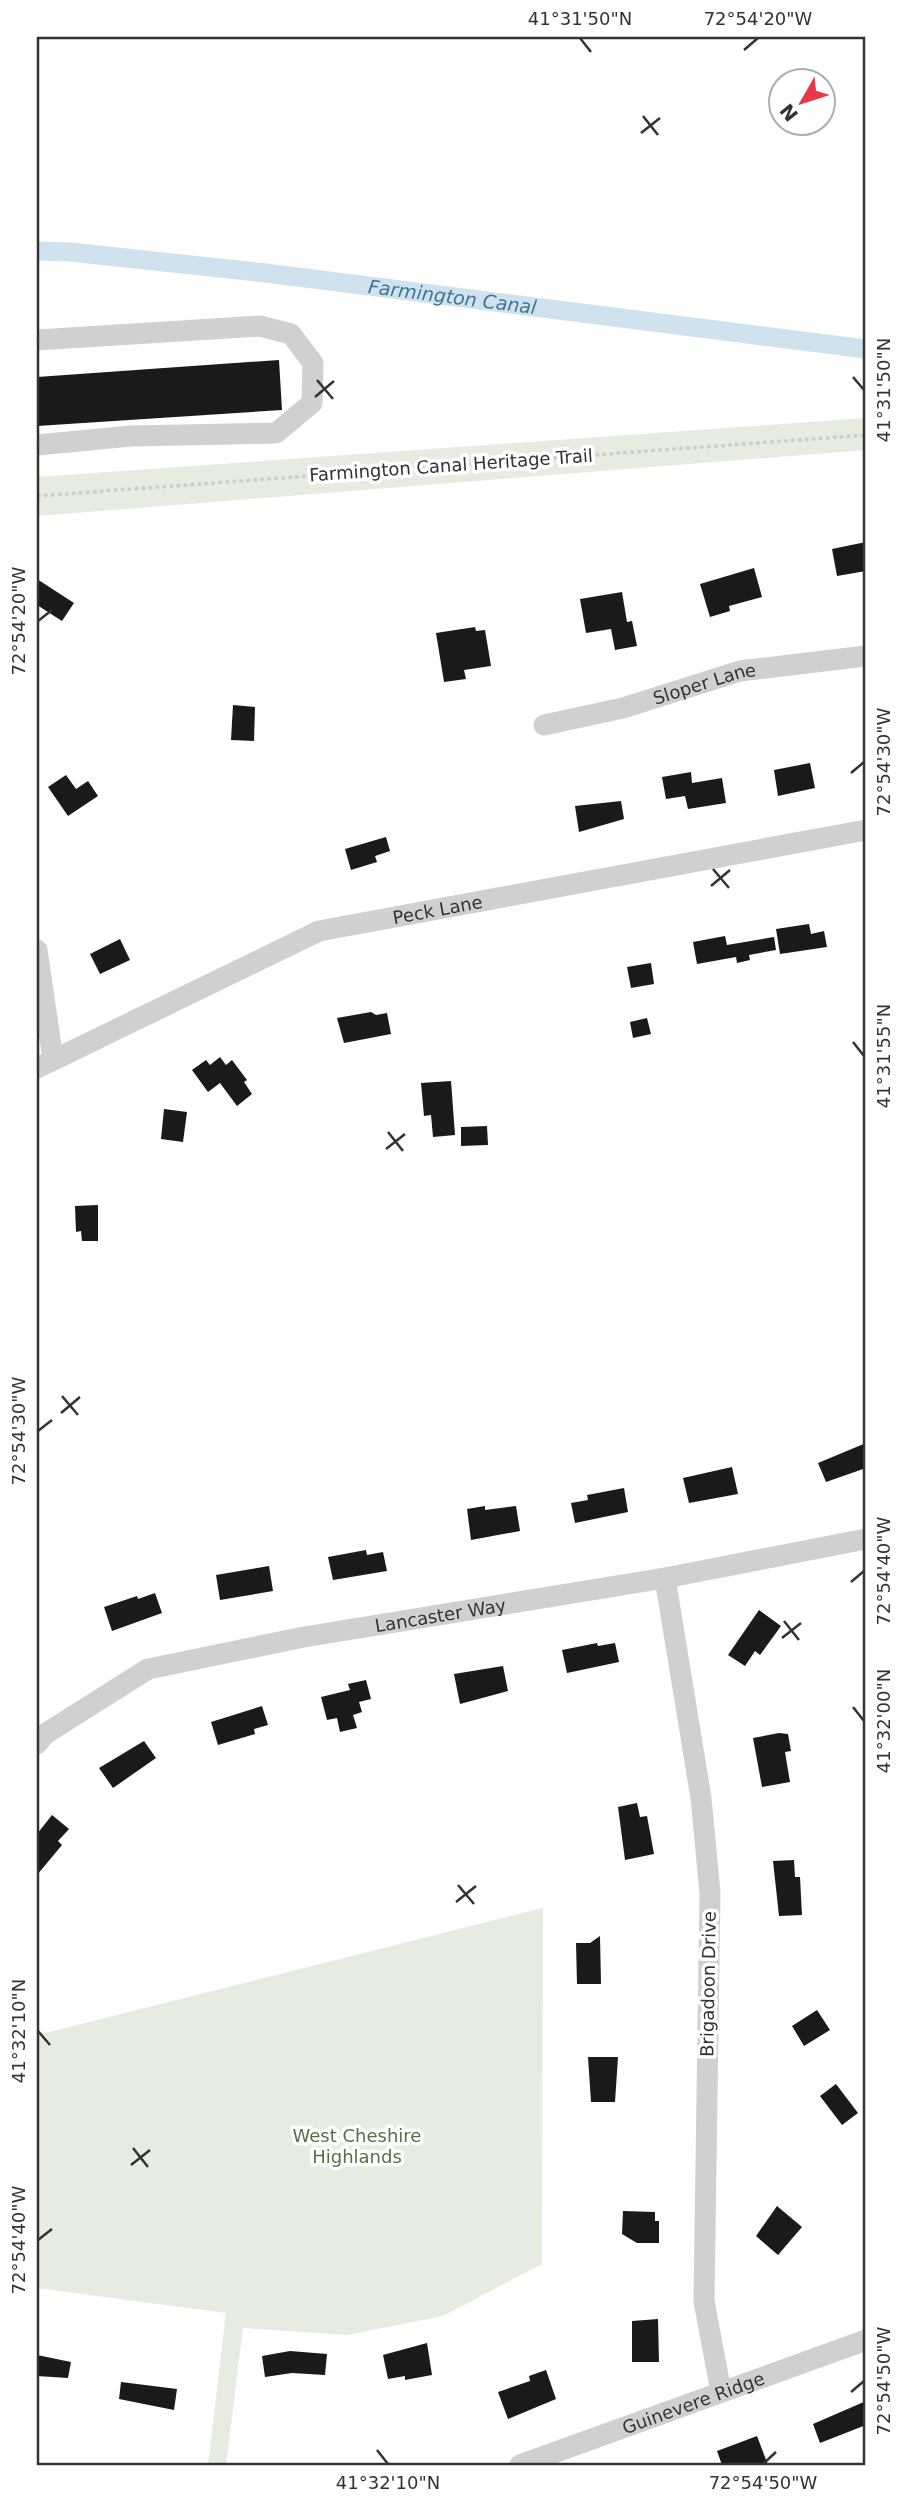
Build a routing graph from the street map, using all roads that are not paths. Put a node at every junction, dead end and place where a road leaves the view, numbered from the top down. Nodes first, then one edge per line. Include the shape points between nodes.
1 (37, 340) edge
2 (37, 444) edge
3 (866, 656) edge
4 (544, 725) dead end
5 (866, 830) edge
6 (37, 950) edge
7 (45, 1063) edge
8 (866, 1539) edge
9 (665, 1578) junction
10 (37, 1744) edge
11 (866, 2340) edge
12 (721, 2392) junction
13 (520, 2465) edge

1 - 2 street via 260,326 291,334 313,363 312,403 276,433 131,436
3 - 4 street, Sloper Lane via 740,671 623,708
5 - 7 street, Peck Lane via 320,931
6 - 7 street
8 - 9 street, Lancaster Way
9 - 10 street, Lancaster Way via 304,1637 148,1670 45,1734
9 - 12 street, Brigadoon Drive via 701,1798 710,1893 704,2301
11 - 12 street, Guinevere Ridge
12 - 13 street, Guinevere Ridge

